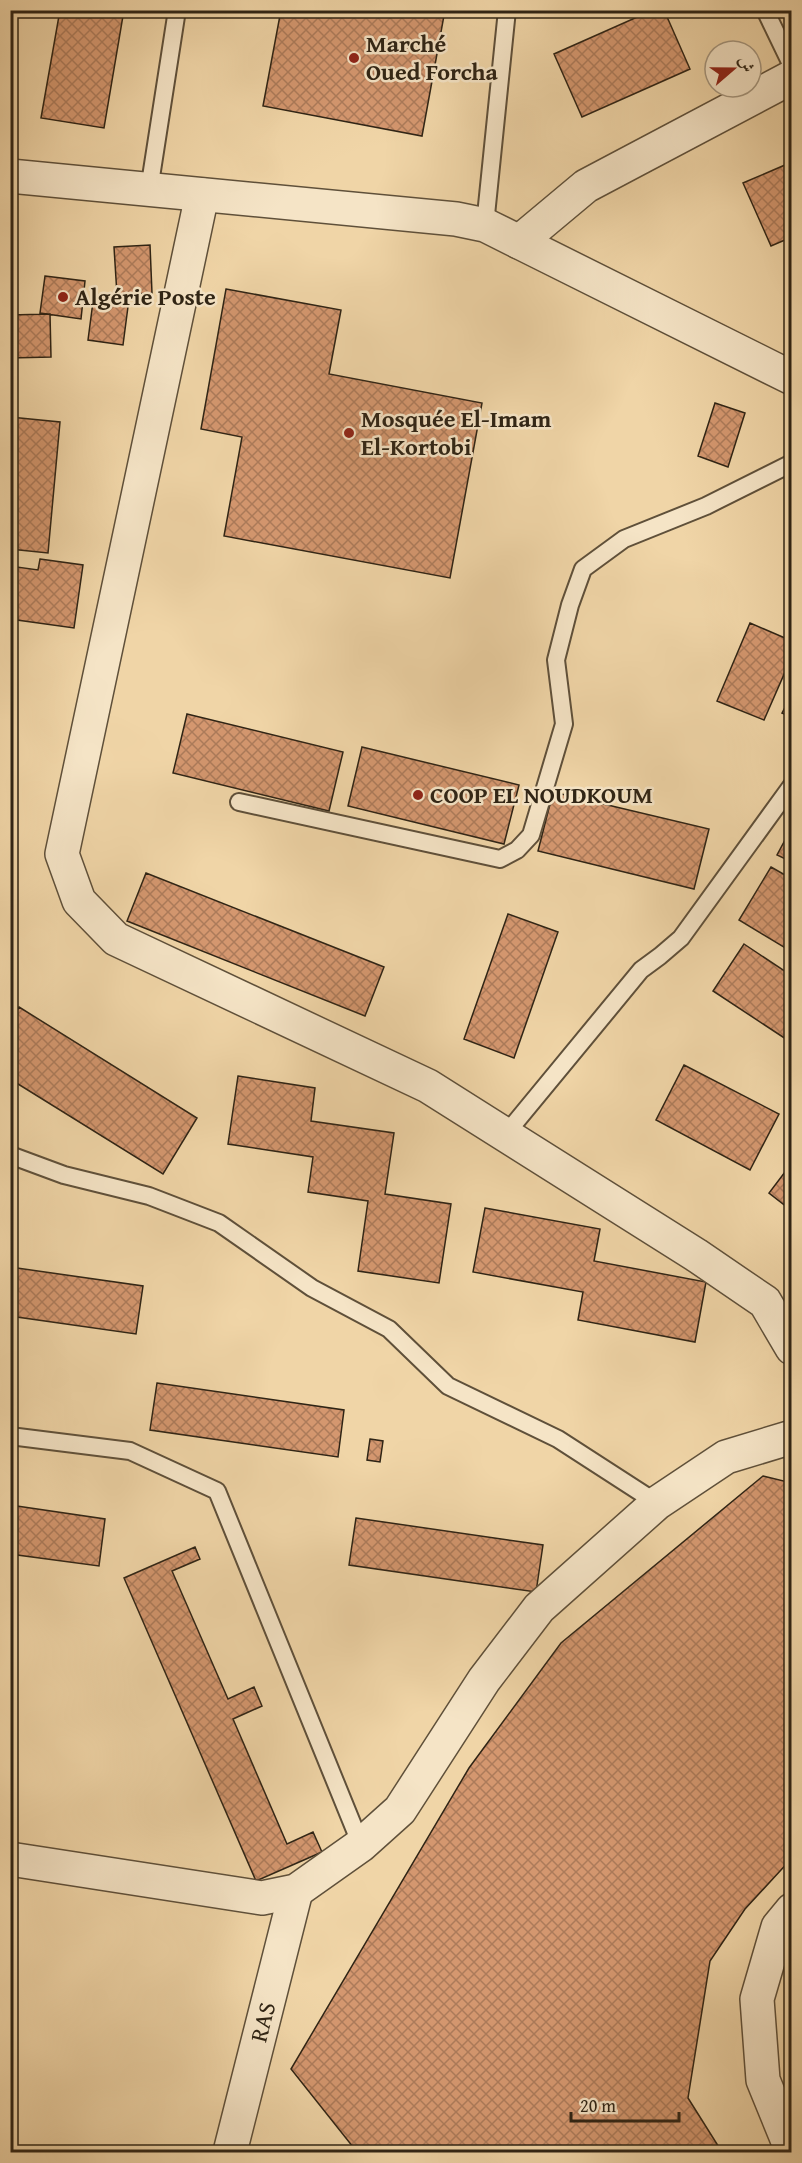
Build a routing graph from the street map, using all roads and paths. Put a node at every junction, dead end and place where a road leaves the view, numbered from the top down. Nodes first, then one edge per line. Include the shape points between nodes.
1 (177, 10) edge
2 (507, 10) edge
3 (765, 10) edge
4 (792, 66) edge
5 (792, 77) edge
6 (10, 176) edge
7 (149, 190) junction
8 (202, 195) junction
9 (485, 225) junction
10 (519, 242) junction
11 (792, 378) edge
12 (792, 463) edge
13 (792, 785) edge
14 (239, 802) dead end
15 (505, 1135) junction
16 (10, 1155) edge
17 (792, 1348) edge
18 (10, 1436) edge
19 (792, 1437) edge
20 (657, 1503) junction
21 (361, 1845) junction
22 (10, 1859) edge
23 (296, 1892) junction
24 (792, 1910) edge
25 (792, 2151) edge
26 (230, 2152) edge

1 - 7 lane
2 - 9 lane
3 - 4 lane
5 - 10 street via 586,186
6 - 7 street
7 - 8 street
8 - 9 street
8 - 15 street via 62,854 79,901 116,939 428,1086
9 - 10 street
10 - 11 street
12 - 14 lane via 706,506 624,539 583,569 556,660 564,724 531,835 517,850 500,859
13 - 15 lane via 681,938 640,970
15 - 17 street via 765,1302
16 - 20 lane via 64,1175 149,1196 219,1223 312,1287 389,1329 448,1386 558,1439
18 - 21 lane via 130,1451 217,1491
19 - 20 street via 726,1457
20 - 21 street via 538,1608 484,1680 400,1810
21 - 23 street
22 - 23 street via 262,1898
23 - 26 street, RAS
24 - 25 street via 778,1927 757,1999 763,2080

